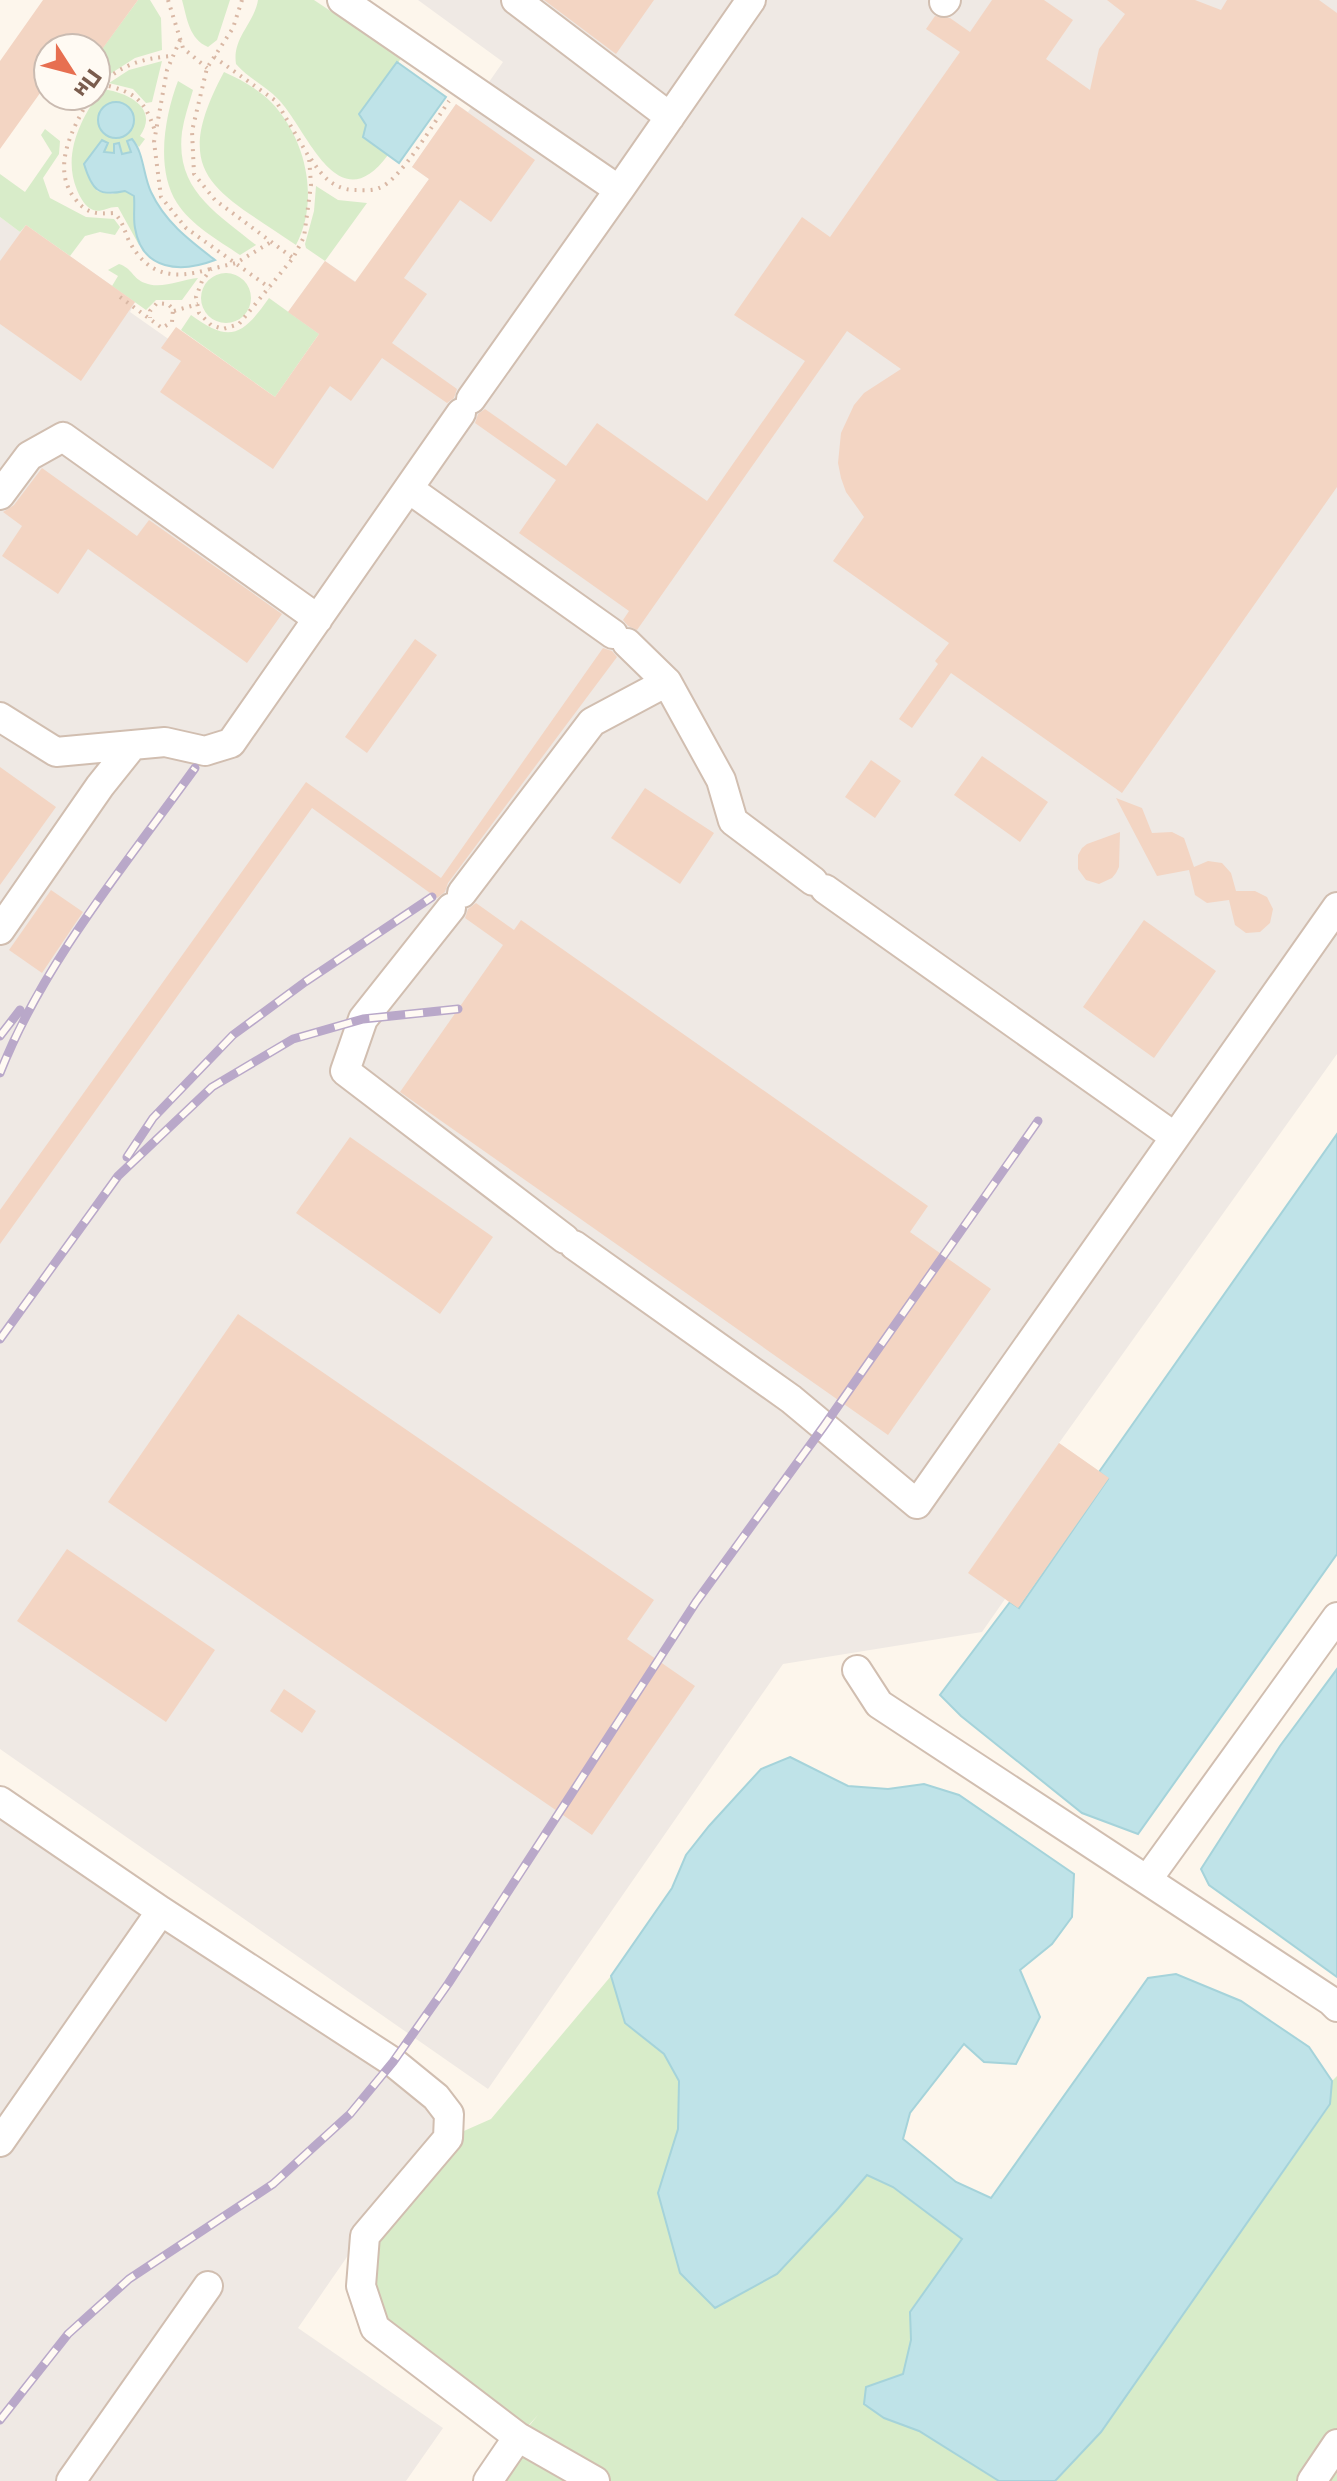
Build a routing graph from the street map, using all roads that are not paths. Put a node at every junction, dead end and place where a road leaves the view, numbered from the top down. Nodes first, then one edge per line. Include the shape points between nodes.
1 (342, 0) edge
2 (516, 0) edge
3 (751, 0) edge
4 (670, 117) junction
5 (619, 190) junction
6 (409, 489) junction
7 (0, 495) edge
8 (318, 619) junction
9 (667, 682) junction
10 (0, 717) edge
11 (132, 746) junction
12 (1337, 907) edge
13 (0, 930) edge
14 (1175, 1137) junction
15 (1337, 1617) edge
16 (857, 1670) dead end
17 (0, 1801) edge
18 (1147, 1880) junction
19 (161, 1911) junction
20 (1337, 2007) edge
21 (0, 2142) edge
22 (208, 2286) dead end
23 (518, 2437) junction
24 (1337, 2444) edge
25 (71, 2481) edge
26 (488, 2481) edge
27 (595, 2481) edge
28 (1312, 2481) edge

1 - 5 street
2 - 4 street
3 - 4 street
4 - 5 street
5 - 6 street
6 - 8 street
6 - 9 street via 620,639
7 - 8 street via 29,456 63,437
8 - 11 street via 231,743 205,751 165,742
9 - 14 street via 721,780 733,821
9 - 14 street via 592,722 363,1019 345,1071 570,1242 791,1399 917,1504
10 - 11 street via 56,752
11 - 13 street
12 - 14 street
15 - 18 street
16 - 18 street via 879,1704
17 - 19 street
18 - 20 street
19 - 21 street
19 - 23 street via 393,2062 449,2114 448,2138 365,2236 361,2286 375,2328
22 - 25 street
23 - 26 street
23 - 27 street
24 - 28 street

